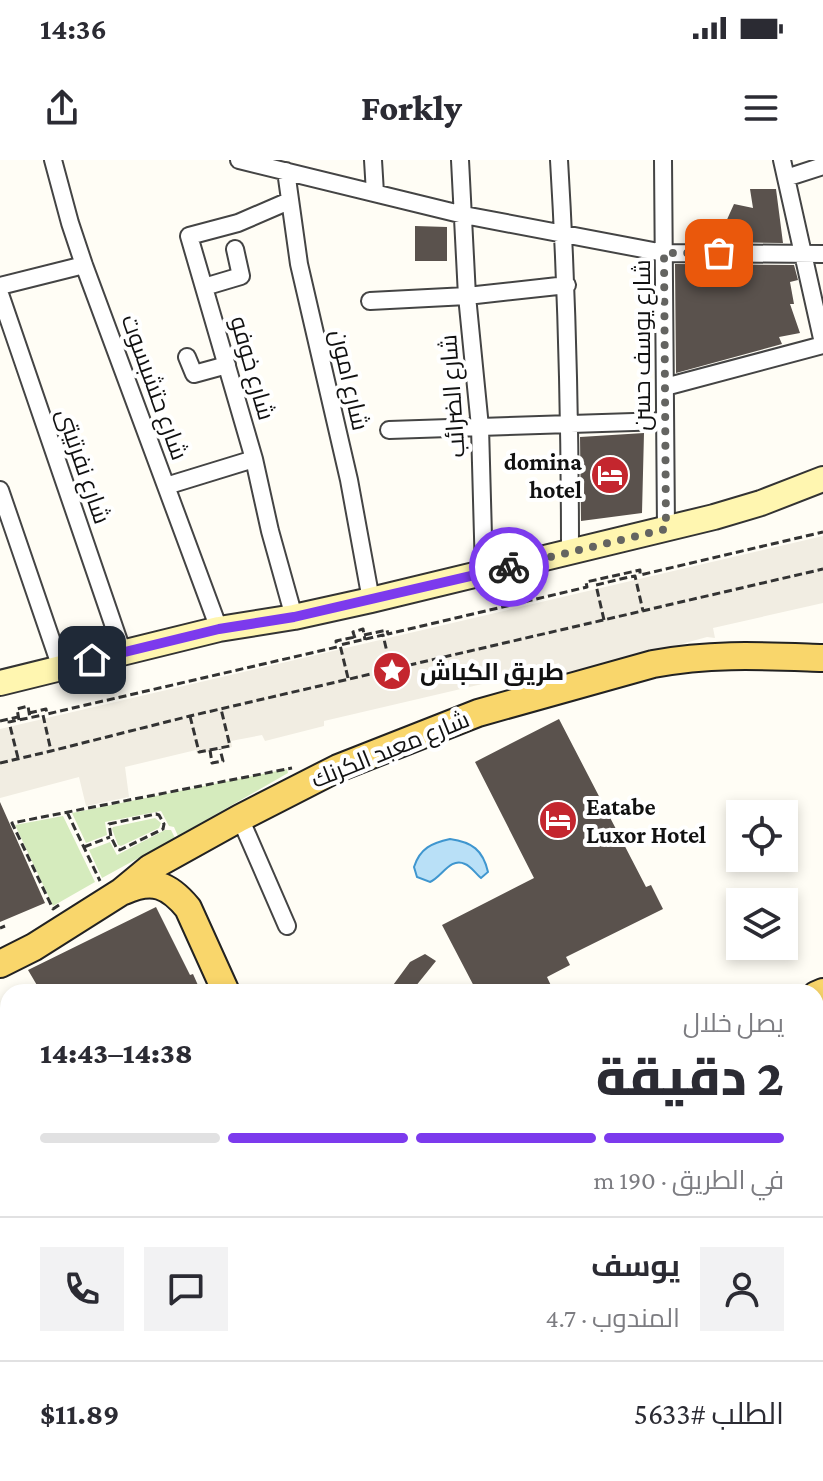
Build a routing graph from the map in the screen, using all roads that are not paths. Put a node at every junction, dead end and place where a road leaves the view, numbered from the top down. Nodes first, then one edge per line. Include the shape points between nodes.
1 (53, 160) edge
2 (239, 160) edge
3 (373, 160) edge
4 (460, 160) edge
5 (559, 160) edge
6 (663, 160) edge
7 (782, 160) edge
8 (823, 166) edge
9 (291, 168) edge
10 (786, 178) junction
11 (375, 193) junction
12 (289, 201) junction
13 (464, 215) junction
14 (564, 235) junction
15 (235, 249) dead end
16 (664, 253) junction
17 (803, 254) junction
18 (823, 254) edge
19 (84, 265) junction
20 (567, 285) junction
21 (0, 286) edge
22 (204, 287) junction
23 (0, 294) edge
24 (467, 296) junction
25 (370, 301) dead end
26 (823, 344) edge
27 (187, 357) dead end
28 (227, 365) junction
29 (665, 387) junction
30 (665, 421) junction
31 (570, 424) junction
32 (480, 427) junction
33 (389, 430) dead end
34 (254, 459) junction
35 (823, 479) edge
36 (166, 486) junction
37 (1, 497) edge
38 (666, 529) junction
39 (570, 552) junction
40 (484, 573) junction
41 (371, 600) junction
42 (294, 617) junction
43 (219, 629) junction
44 (123, 653) junction
45 (823, 658) edge
46 (61, 668) junction
47 (0, 683) edge
48 (240, 818) junction
49 (186, 847) junction
50 (115, 896) junction
51 (188, 908) junction
52 (287, 926) dead end
53 (0, 964) edge
54 (222, 984) edge

1 - 19 street, شارع حتشبسوت
2 - 9 street
3 - 11 street
4 - 13 street, شارع الضرائب
5 - 14 street
6 - 16 street, شارع يوسف حسن
7 - 10 street
8 - 10 street
9 - 11 street
9 - 12 street, شارع امون
10 - 17 street
11 - 13 street
12 - 22 street, شارع خوفو via 238,223 190,235
12 - 41 street, شارع امون
13 - 14 street
13 - 24 street, شارع الضرائب
14 - 16 street
14 - 20 street
15 - 22 street via 241,276
16 - 17 street
16 - 29 street, شارع يوسف حسن
17 - 18 street
17 - 26 street
19 - 21 street
19 - 36 street, شارع حتشبسوت
20 - 24 street
20 - 31 street
22 - 28 street, شارع خوفو
23 - 44 street, شارع نفرتيتى
24 - 25 street
24 - 32 street, شارع الضرائب
26 - 29 street
27 - 28 street via 194,374
28 - 34 street, شارع خوفو
29 - 30 street, شارع يوسف حسن
30 - 31 street
30 - 38 street, شارع يوسف حسن
31 - 32 street
31 - 39 street
32 - 33 street
32 - 40 street, شارع الضرائب
34 - 36 street
34 - 42 street, شارع خوفو
35 - 38 main road via 761,503
36 - 43 street, شارع حتشبسوت
37 - 46 street
38 - 39 main road
39 - 40 main road
40 - 41 main road
41 - 42 main road
42 - 43 main road
43 - 44 main road
44 - 46 main road
45 - 48 main road, شارع معبد الكرنك via 732,655 653,664 478,713 306,783
46 - 47 main road
48 - 49 main road, شارع معبد الكرنك
48 - 52 street
49 - 50 main road, شارع معبد الكرنك
49 - 51 main road via 182,875
50 - 51 main road via 141,884 161,886
50 - 53 main road, شارع معبد الكرنك
51 - 54 main road

